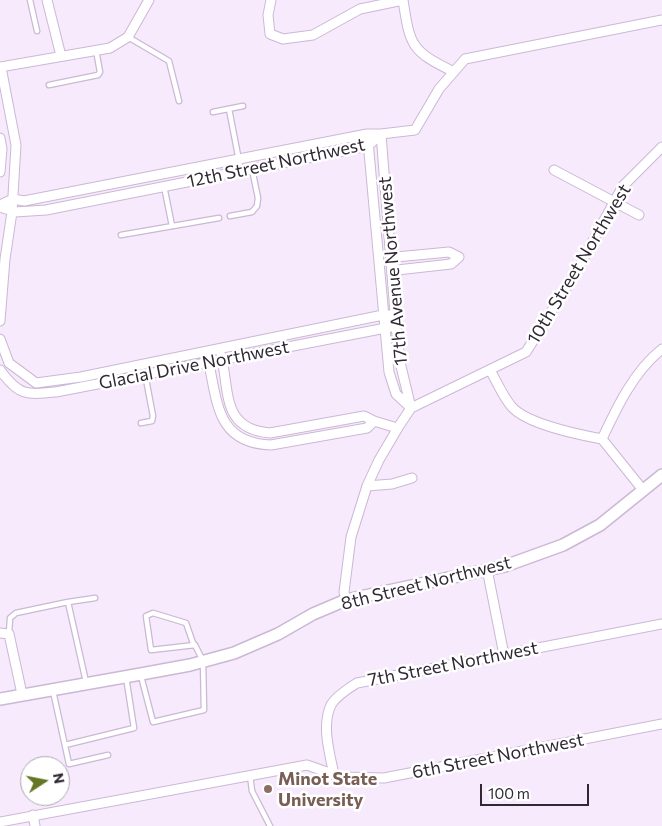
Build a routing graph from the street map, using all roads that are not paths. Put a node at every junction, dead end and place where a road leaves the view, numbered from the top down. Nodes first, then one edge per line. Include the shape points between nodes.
1 (30, 0) edge
2 (47, 0) edge
3 (149, 0) edge
4 (270, 0) edge
5 (403, 0) edge
6 (662, 20) edge
7 (37, 31) dead end
8 (128, 37) junction
9 (96, 50) junction
10 (61, 56) junction
11 (1, 67) edge
12 (454, 72) junction
13 (49, 86) dead end
14 (180, 101) dead end
15 (243, 106) dead end
16 (228, 109) junction
17 (212, 112) dead end
18 (367, 134) junction
19 (381, 134) junction
20 (0, 138) edge
21 (368, 146) junction
22 (662, 147) edge
23 (239, 159) junction
24 (252, 169) junction
25 (554, 170) dead end
26 (241, 171) junction
27 (0, 172) edge
28 (164, 186) junction
29 (13, 199) junction
30 (374, 202) junction
31 (614, 202) junction
32 (385, 203) junction
33 (0, 206) edge
34 (12, 212) junction
35 (230, 216) dead end
36 (639, 216) dead end
37 (219, 218) dead end
38 (172, 226) junction
39 (121, 235) dead end
40 (3, 259) edge
41 (390, 263) junction
42 (380, 264) junction
43 (395, 314) junction
44 (383, 315) junction
45 (0, 321) edge
46 (396, 326) junction
47 (384, 327) junction
48 (0, 339) edge
49 (219, 348) junction
50 (662, 349) edge
51 (206, 350) junction
52 (222, 359) junction
53 (3, 360) edge
54 (208, 362) junction
55 (13, 367) junction
56 (490, 370) junction
57 (1, 374) edge
58 (145, 374) junction
59 (411, 408) junction
60 (374, 421) junction
61 (141, 423) dead end
62 (397, 428) junction
63 (602, 439) junction
64 (662, 475) edge
65 (412, 478) dead end
66 (367, 486) junction
67 (643, 490) junction
68 (487, 570) junction
69 (95, 598) dead end
70 (346, 600) junction
71 (68, 602) junction
72 (662, 624) edge
73 (4, 634) edge
74 (195, 645) junction
75 (504, 655) junction
76 (203, 661) junction
77 (141, 674) junction
78 (126, 677) junction
79 (86, 683) junction
80 (53, 690) junction
81 (22, 694) junction
82 (0, 699) edge
83 (662, 724) edge
84 (65, 744) junction
85 (108, 755) dead end
86 (334, 774) junction
87 (250, 775) junction
88 (33, 815) junction
89 (0, 822) edge
90 (35, 826) edge
91 (270, 826) edge

1 - 7 lane
2 - 10 street
3 - 8 street
4 - 5 street via 270,34 283,39 313,35 360,8
5 - 12 street via 408,34 415,47 427,58
6 - 12 street, 12th Street Northwest via 465,59
8 - 9 street via 110,48
8 - 14 lane via 169,61
9 - 10 street
9 - 13 lane via 98,75
10 - 11 street
11 - 29 street via 16,145
12 - 19 street, 12th Street Northwest via 439,89 414,130
15 - 16 lane
16 - 17 lane
16 - 23 lane
18 - 19 street
18 - 21 street
18 - 23 street
19 - 21 street, 12th Street Northwest
19 - 32 street, 17th Avenue Northwest
20 - 27 street
21 - 24 street, 12th Street Northwest
21 - 30 street
22 - 31 street, 10th Street Northwest via 623,186
23 - 26 lane
23 - 29 street via 24,201
24 - 26 street, 12th Street Northwest
24 - 35 lane via 257,206 252,212
25 - 31 street
26 - 28 street, 12th Street Northwest
28 - 34 street, 12th Street Northwest via 46,210
28 - 38 lane
29 - 33 street
29 - 34 street
30 - 32 lane
30 - 42 street
31 - 36 street
31 - 56 street, 10th Street Northwest via 576,272 526,352
32 - 41 street, 17th Avenue Northwest
33 - 34 street, 12th Street Northwest
34 - 40 street
37 - 38 lane
38 - 39 lane
40 - 45 street
41 - 41 street via 397,270 451,264 458,257 449,252 396,257
41 - 42 street
41 - 43 street, 17th Avenue Northwest
42 - 44 street
43 - 44 street
43 - 46 street, 17th Avenue Northwest
44 - 47 street
44 - 49 street
46 - 47 street, Glacial Drive Northwest
46 - 59 street, 17th Avenue Northwest via 400,362
47 - 52 street, Glacial Drive Northwest
47 - 59 street via 389,372 396,394
48 - 53 street
49 - 51 street
49 - 52 street
50 - 63 street via 633,382
51 - 54 street
51 - 55 street via 81,377 36,383
52 - 54 street, Glacial Drive Northwest
52 - 60 street via 229,405 235,418 258,432 270,433 364,416
53 - 55 street
54 - 58 street, Glacial Drive Northwest
54 - 60 street via 224,423 238,436 255,444 271,445 367,428
55 - 57 street
56 - 59 street
56 - 63 street via 512,408 536,422
57 - 58 street, Glacial Drive Northwest via 11,385 31,395
58 - 61 lane via 153,416 152,421
59 - 62 street
60 - 62 street
62 - 66 street
63 - 67 street
64 - 67 street, 8th Street Northwest
65 - 66 street
66 - 70 street via 351,537 344,592
67 - 68 street, 8th Street Northwest via 600,525 563,545
68 - 70 street, 8th Street Northwest
68 - 75 street
69 - 71 lane
70 - 76 street, 8th Street Northwest via 234,654
71 - 73 lane via 16,613 10,618
71 - 79 lane
72 - 75 street, 7th Street Northwest
73 - 81 street
74 - 74 lane via 151,650 146,616 153,612 186,624
74 - 76 lane
75 - 86 street, 7th Street Northwest via 358,683 344,692 331,705 327,724
76 - 77 street, 8th Street Northwest
76 - 77 lane via 204,710 153,722
77 - 78 street, 8th Street Northwest
78 - 79 street, 8th Street Northwest
78 - 84 lane via 134,728
79 - 80 street, 8th Street Northwest
80 - 81 street, 8th Street Northwest
80 - 84 lane
81 - 82 street, 8th Street Northwest
83 - 86 street, 6th Street Northwest via 384,778 347,778
84 - 85 lane via 69,764
86 - 87 street via 307,765
87 - 88 street
87 - 91 lane via 252,792
88 - 89 street
88 - 90 street

